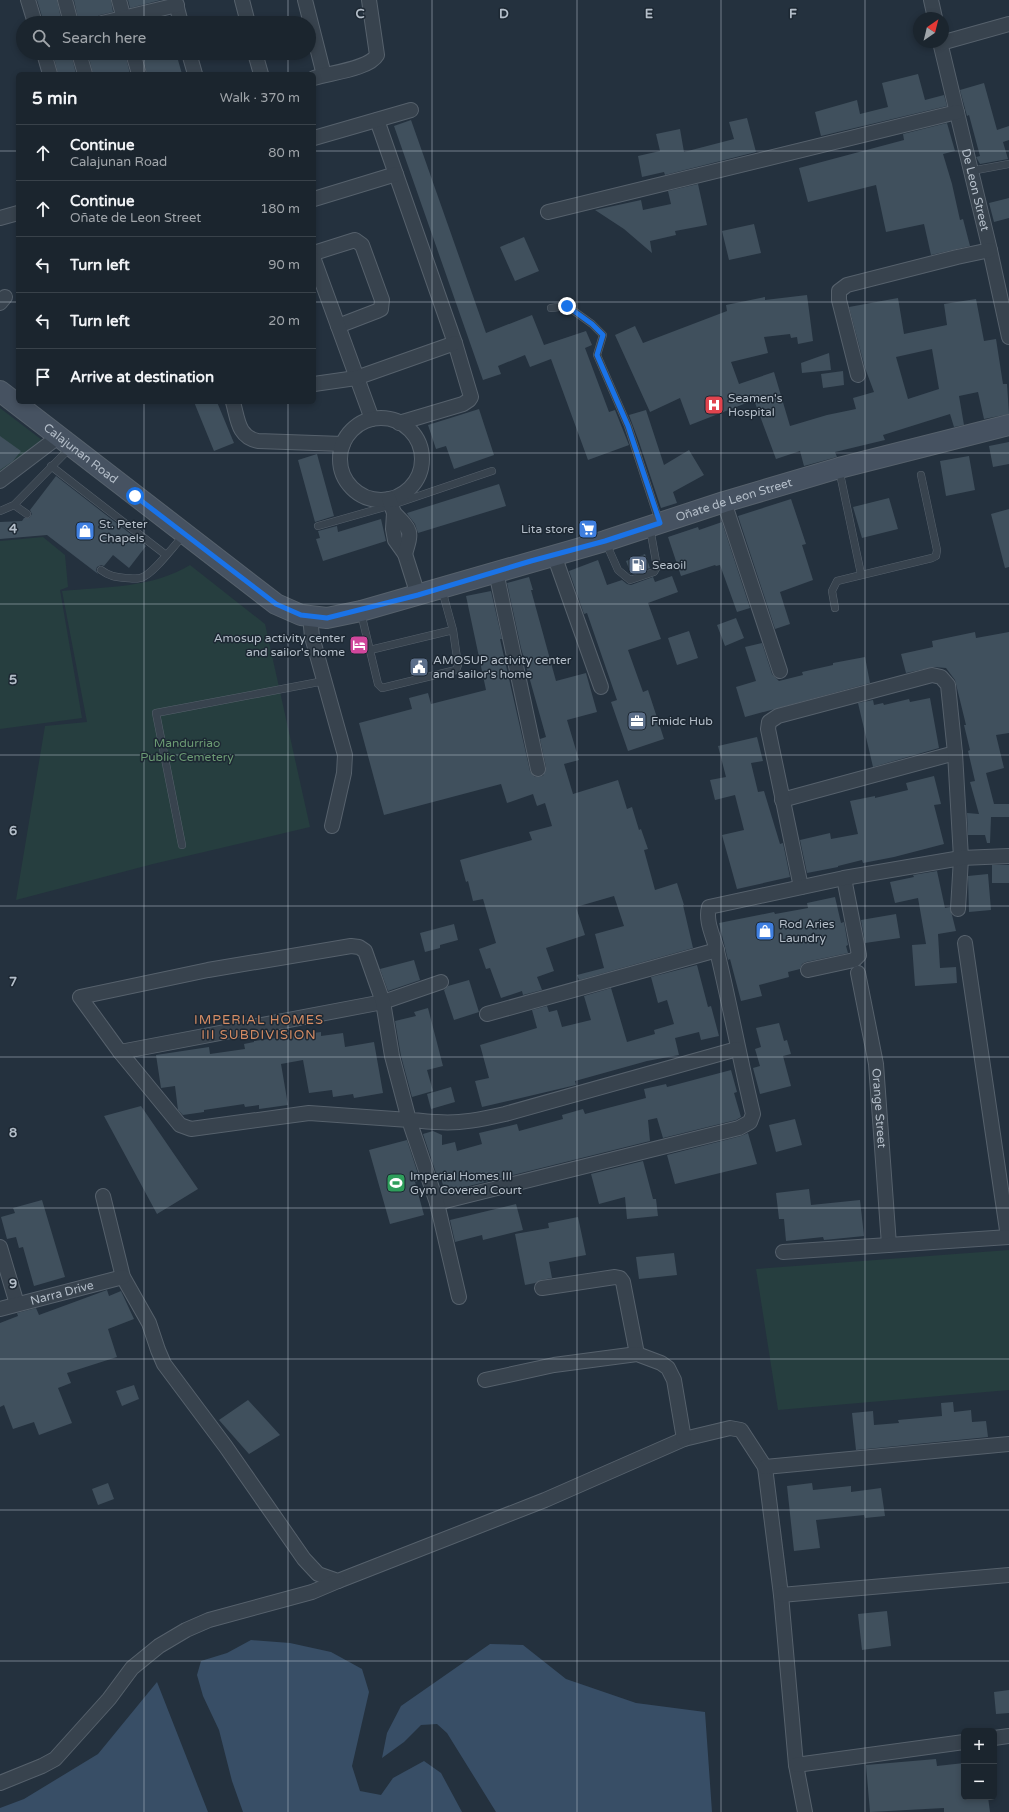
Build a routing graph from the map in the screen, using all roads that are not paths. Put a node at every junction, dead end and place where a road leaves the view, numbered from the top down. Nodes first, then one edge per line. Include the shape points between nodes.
1 (28, 0) edge
2 (65, 0) edge
3 (119, 0) edge
4 (242, 0) edge
5 (305, 0) edge
6 (369, 0) edge
7 (931, 0) edge
8 (176, 3) edge
9 (934, 12) edge
10 (33, 16) edge
11 (69, 16) edge
12 (123, 16) edge
13 (138, 16) edge
14 (179, 16) edge
15 (246, 16) edge
16 (308, 16) edge
17 (1009, 24) edge
18 (949, 40) edge
19 (941, 48) edge
20 (46, 60) edge
21 (81, 60) edge
22 (135, 60) edge
23 (192, 60) edge
24 (258, 60) edge
25 (316, 60) edge
26 (49, 72) edge
27 (84, 72) edge
28 (138, 72) edge
29 (195, 72) edge
30 (261, 72) edge
31 (319, 77) edge
32 (411, 110) dead end
33 (957, 112) junction
34 (377, 120) junction
35 (316, 137) edge
36 (1009, 164) edge
37 (972, 171) junction
38 (396, 174) junction
39 (316, 198) edge
40 (548, 212) dead end
41 (16, 214) edge
42 (0, 218) edge
43 (990, 250) junction
44 (316, 252) edge
45 (316, 266) edge
46 (551, 308) dead end
47 (338, 326) junction
48 (1009, 337) edge
49 (455, 343) junction
50 (858, 375) dead end
51 (356, 378) junction
52 (316, 384) edge
53 (0, 390) edge
54 (16, 403) edge
55 (18, 404) edge
56 (234, 404) edge
57 (372, 419) junction
58 (399, 423) junction
59 (1009, 425) edge
60 (65, 442) junction
61 (342, 444) junction
62 (51, 466) junction
63 (839, 468) junction
64 (492, 471) dead end
65 (921, 475) dead end
66 (0, 481) edge
67 (724, 502) junction
68 (14, 505) junction
69 (392, 506) junction
70 (0, 511) edge
71 (27, 514) dead end
72 (655, 525) junction
73 (318, 526) dead end
74 (185, 534) junction
75 (605, 541) junction
76 (166, 555) junction
77 (554, 555) junction
78 (101, 570) dead end
79 (496, 572) junction
80 (861, 574) junction
81 (441, 588) junction
82 (418, 595) junction
83 (276, 604) joint
84 (835, 608) dead end
85 (361, 611) junction
86 (310, 616) junction
87 (453, 630) junction
88 (370, 650) junction
89 (780, 671) dead end
90 (324, 681) junction
91 (601, 687) dead end
92 (955, 753) junction
93 (538, 769) dead end
94 (782, 800) junction
95 (332, 826) dead end
96 (182, 845) dead end
97 (1009, 856) edge
98 (961, 858) junction
99 (844, 878) junction
100 (801, 887) junction
101 (958, 909) dead end
102 (965, 943) dead end
103 (717, 950) junction
104 (808, 970) dead end
105 (858, 972) dead end
106 (441, 982) dead end
107 (383, 1002) junction
108 (487, 1014) dead end
109 (737, 1049) junction
110 (120, 1052) junction
111 (409, 1120) junction
112 (103, 1196) dead end
113 (437, 1203) junction
114 (1009, 1237) edge
115 (889, 1245) junction
116 (0, 1248) edge
117 (782, 1252) dead end
118 (123, 1277) junction
119 (542, 1288) dead end
120 (459, 1297) dead end
121 (17, 1304) junction
122 (0, 1309) edge
123 (637, 1354) junction
124 (486, 1380) dead end
125 (684, 1439) junction
126 (1009, 1444) edge
127 (765, 1467) junction
128 (1009, 1574) edge
129 (338, 1581) junction
130 (781, 1595) junction
131 (1009, 1736) edge
132 (997, 1738) edge
133 (961, 1742) edge
134 (796, 1765) junction
135 (0, 1783) edge
136 (805, 1812) edge

1 - 10 street
2 - 11 street
3 - 12 street
4 - 15 street
5 - 16 street
6 - 31 street via 377,55 359,66
7 - 9 street
8 - 13 street
8 - 14 street
17 - 18 street
19 - 33 street, De Leon Street
20 - 26 street
21 - 27 street
22 - 28 street
23 - 29 street
24 - 30 street
25 - 31 street
32 - 34 street
33 - 37 street, De Leon Street
33 - 40 street
34 - 35 street
34 - 38 street
36 - 37 lane
37 - 43 street, De Leon Street
38 - 39 street
38 - 49 street
41 - 42 street
43 - 48 street, De Leon Street
43 - 50 street via 846,285 839,291
44 - 47 street via 355,240 361,242 382,300 381,309
45 - 47 street
46 - 72 lane via 567,306 603,335 597,355 628,426
47 - 51 street
49 - 51 street
49 - 58 street via 471,396 469,400
51 - 52 street
51 - 57 street
53 - 54 main road, Calajunan Road
55 - 60 main road, Calajunan Road
56 - 61 street via 243,434 249,439
57 - 58 street via 386,419
57 - 61 street via 349,433
58 - 69 street via 411,432 419,444 422,458 419,473 412,485
59 - 63 main road, Oñate de Leon Street
60 - 62 lane
60 - 66 street
60 - 74 main road, Calajunan Road
61 - 69 street via 340,456 345,480 363,496
62 - 68 lane
62 - 76 lane
63 - 67 main road, Oñate de Leon Street
63 - 80 lane
64 - 69 lane
65 - 80 lane via 937,550 936,556
67 - 72 main road, Oñate de Leon Street
67 - 89 street
68 - 70 lane
68 - 71 lane
69 - 73 lane
69 - 82 street via 407,525 411,535 405,554
72 - 75 main road, Oñate de Leon Street
72 - 75 lane via 657,567 654,572 630,580 618,570
74 - 76 lane
74 - 83 main road, Calajunan Road
75 - 77 main road, Oñate de Leon Street
76 - 78 lane via 144,577 136,579 108,575
77 - 79 main road, Oñate de Leon Street
77 - 91 street
79 - 81 main road, Oñate de Leon Street
79 - 93 street
80 - 84 lane via 837,581 833,585
81 - 82 main road, Oñate de Leon Street
81 - 87 lane
82 - 85 main road, Oñate de Leon Street
83 - 86 main road, Oñate de Leon Street via 301,615
85 - 86 main road, Oñate de Leon Street via 327,618
85 - 88 lane
86 - 90 street via 312,637
87 - 88 lane
87 - 88 lane via 458,665 456,670 382,688 378,684
90 - 95 street via 345,755 344,773
90 - 96 lane via 156,713
92 - 94 street
92 - 94 street via 948,685 941,677 932,675 778,716 769,722 768,729
92 - 98 street
94 - 100 street
97 - 98 street
98 - 99 street
98 - 101 street
99 - 100 street
99 - 104 street via 859,956 854,960
100 - 103 street via 708,907 707,915
102 - 114 street
103 - 108 street
103 - 109 street
105 - 115 street, Orange Street via 876,1064
106 - 107 street
107 - 110 street
107 - 110 street via 365,951 351,946 208,970 80,997
107 - 111 street via 392,1056
109 - 111 street via 478,1120
109 - 113 street via 753,1114 750,1122 731,1130
110 - 111 street via 184,1128 309,1113
111 - 113 street
112 - 118 street
113 - 120 street
114 - 115 street
115 - 117 street
116 - 121 street
118 - 121 street, Narra Drive
118 - 129 street via 149,1323 164,1364 304,1559 318,1574
119 - 123 street via 620,1278 623,1282
121 - 122 street, Narra Drive
123 - 124 street via 554,1365
123 - 125 street via 668,1368 674,1380
125 - 127 street via 730,1428 741,1430
125 - 129 street via 545,1500
126 - 127 street
127 - 130 street
128 - 130 street
129 - 135 street via 312,1592 208,1620 159,1646 132,1668 109,1699 55,1759
130 - 134 street
131 - 132 street
133 - 134 street
134 - 136 street

